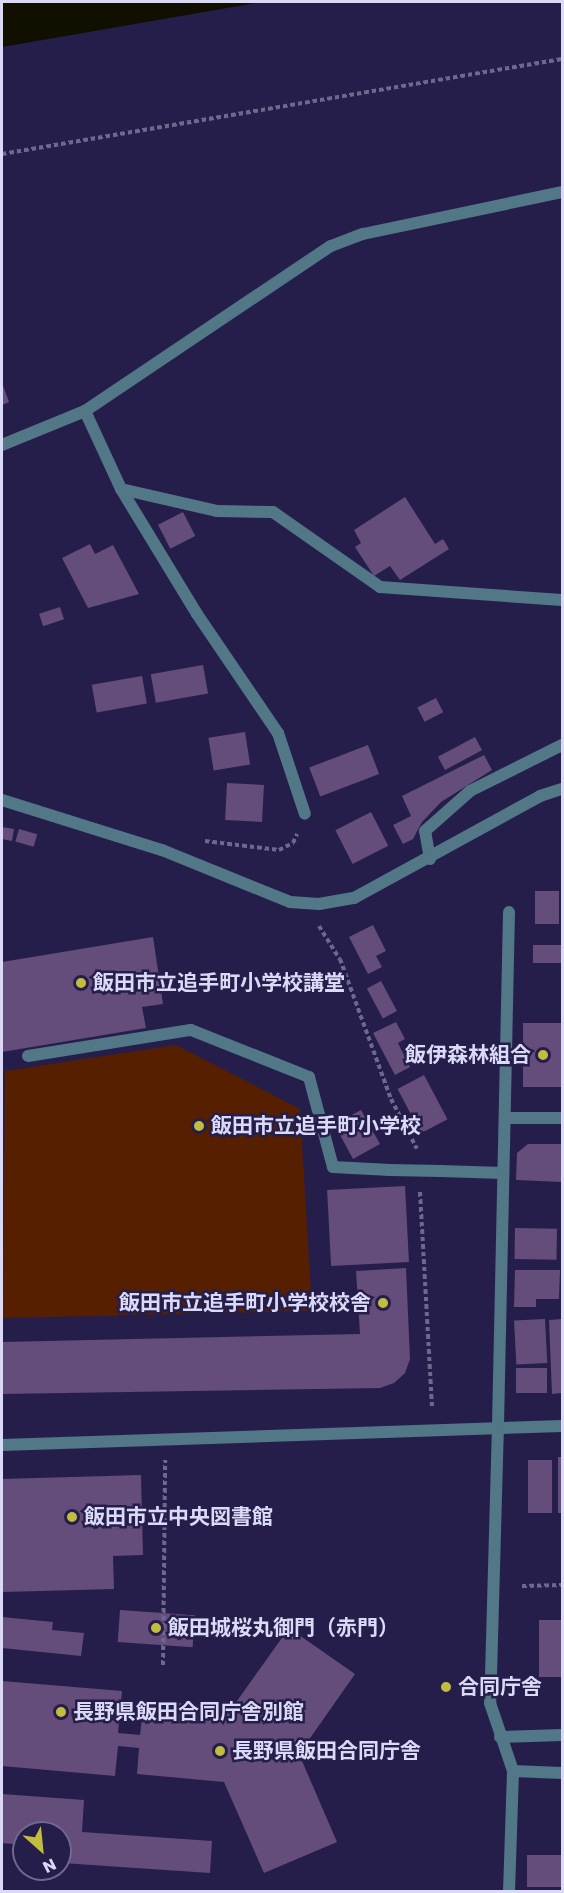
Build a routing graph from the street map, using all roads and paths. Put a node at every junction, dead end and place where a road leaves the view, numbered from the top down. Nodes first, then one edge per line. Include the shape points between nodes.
1 (562, 59) edge
2 (2, 154) edge
3 (562, 192) edge
4 (85, 411) junction
5 (2, 445) edge
6 (121, 489) junction
7 (562, 600) edge
8 (562, 745) edge
9 (562, 789) edge
10 (2, 800) edge
11 (305, 814) joint
12 (201, 841) dead end
13 (430, 859) junction
14 (509, 912) dead end
15 (318, 924) dead end
16 (28, 1056) dead end
17 (506, 1118) junction
18 (562, 1118) edge
19 (418, 1151) dead end
20 (504, 1173) junction
21 (420, 1186) dead end
22 (498, 1425) junction
23 (562, 1426) edge
24 (433, 1428) junction
25 (166, 1441) junction
26 (2, 1445) edge
27 (562, 1585) edge
28 (522, 1586) dead end
29 (163, 1665) dead end
30 (562, 1735) edge
31 (500, 1737) junction
32 (513, 1771) junction
33 (562, 1773) edge
34 (509, 1892) edge

1 - 2 path
3 - 4 street via 363,234 331,246
4 - 5 street
4 - 6 street
6 - 7 street via 217,511 273,512 380,587
6 - 11 street via 197,614 278,733
8 - 13 street via 470,791 425,831
9 - 13 street via 540,796
10 - 13 street via 162,850 290,902 319,904 354,898
11 - 12 path via 294,843 279,850
14 - 17 street
15 - 19 path via 340,959 391,1098
16 - 20 street, bridge via 190,1030 309,1077 333,1167
17 - 18 street
17 - 20 street
20 - 22 street
21 - 24 path
22 - 23 street
22 - 24 street
22 - 31 street via 490,1703
24 - 25 street
25 - 26 street
25 - 29 path
27 - 28 path
30 - 31 street
31 - 32 street
32 - 33 street
32 - 34 street

